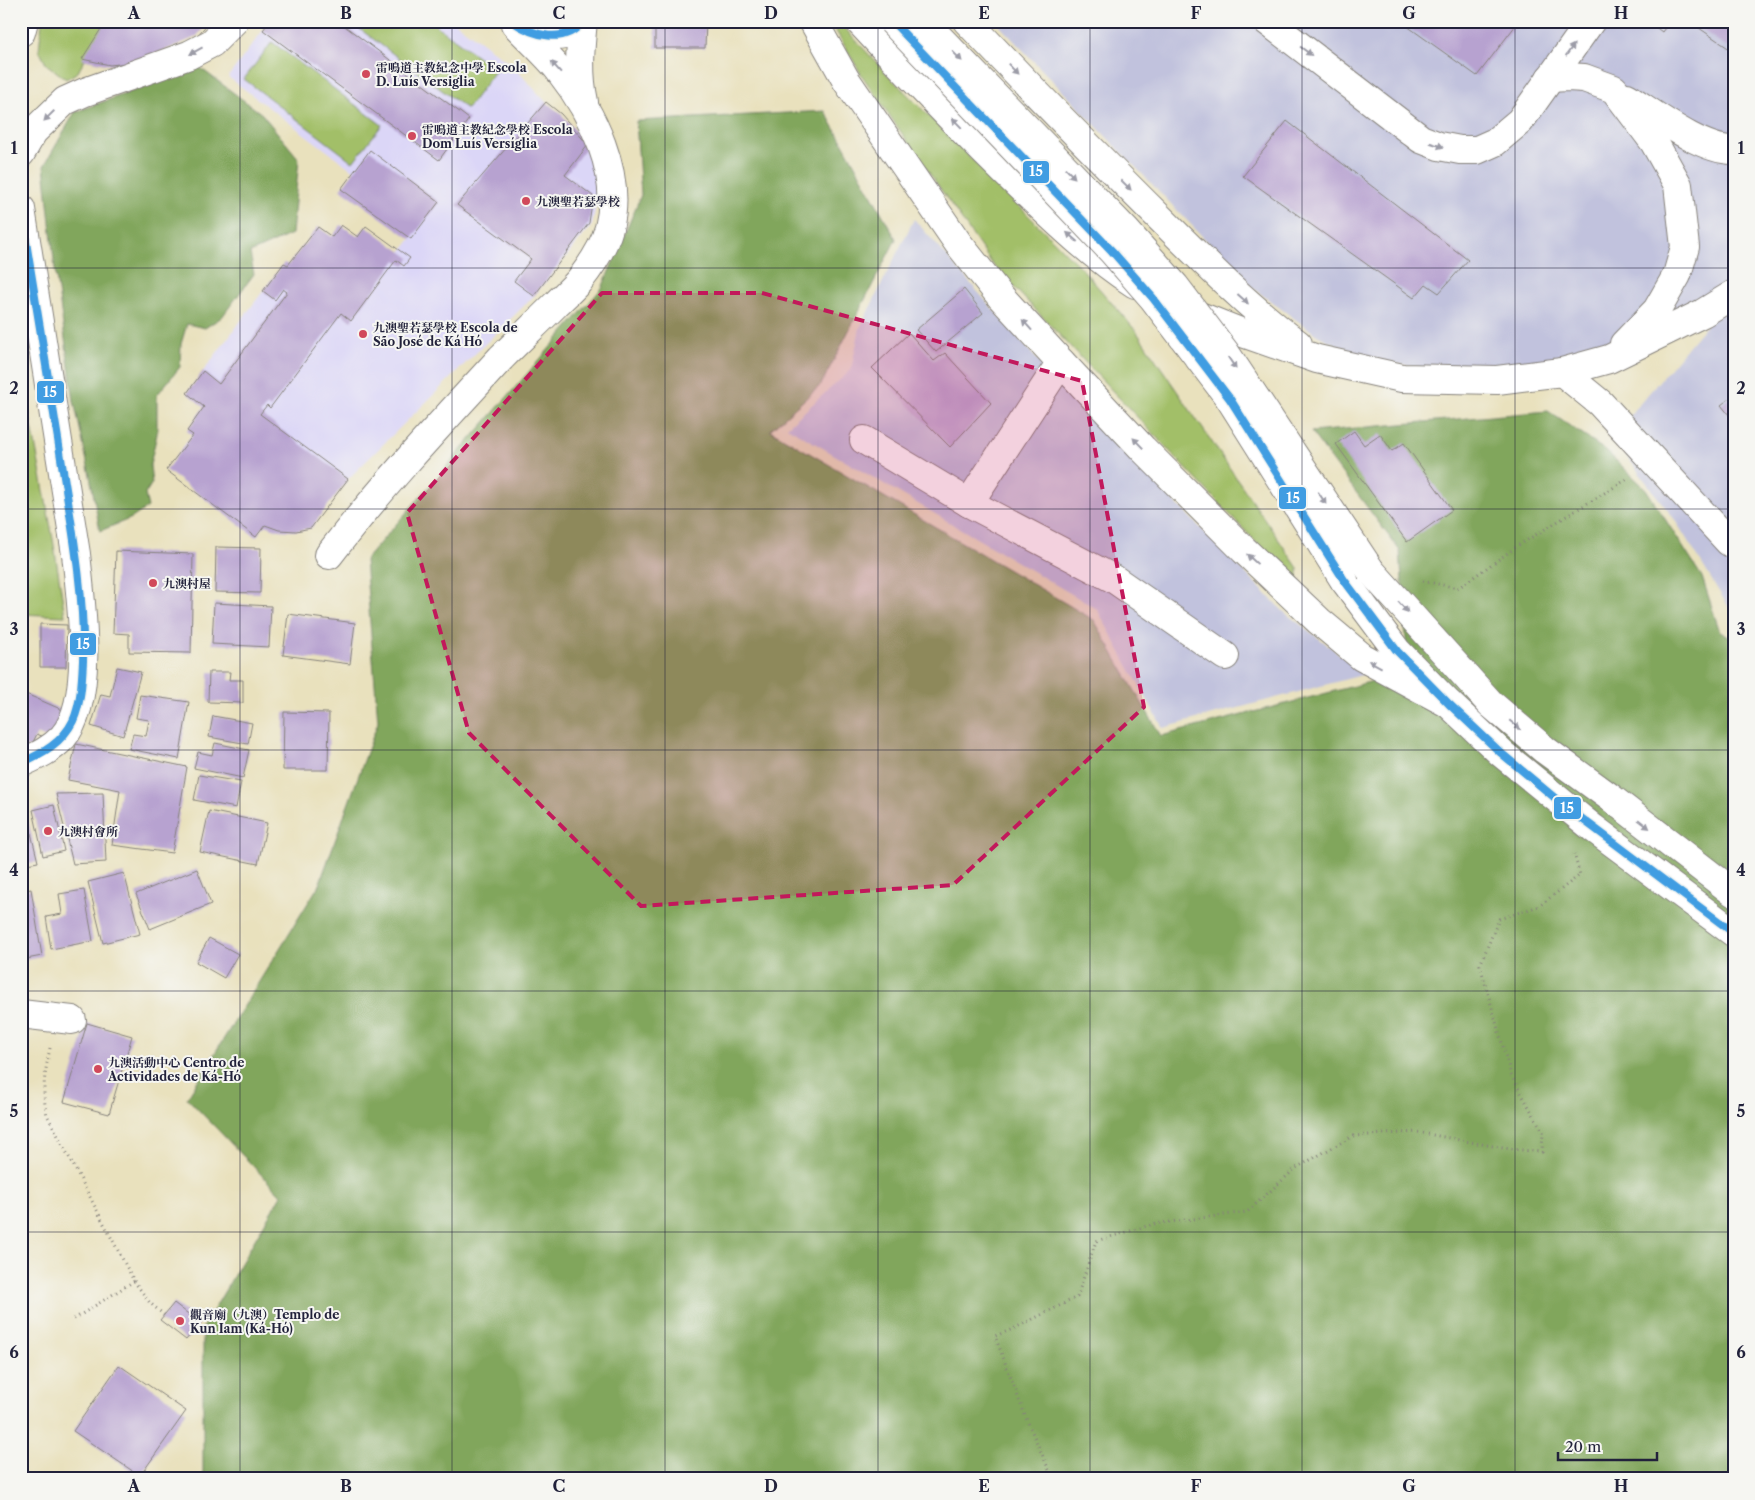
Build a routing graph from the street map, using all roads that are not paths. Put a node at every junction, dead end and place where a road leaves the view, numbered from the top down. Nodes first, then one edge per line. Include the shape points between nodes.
1 (24, 21) edge
2 (234, 21) edge
3 (583, 21) edge
4 (813, 21) edge
5 (859, 21) edge
6 (892, 21) edge
7 (923, 21) edge
8 (967, 21) edge
9 (1267, 21) edge
10 (1591, 21) edge
11 (513, 22) edge
12 (21, 32) edge
13 (1550, 78) junction
14 (1614, 89) junction
15 (585, 106) junction
16 (1734, 150) edge
17 (21, 153) edge
18 (21, 209) edge
19 (1734, 294) edge
20 (1318, 359) junction
21 (1609, 360) junction
22 (1061, 362) junction
23 (1562, 372) junction
24 (864, 440) dead end
25 (969, 503) junction
26 (1734, 545) edge
27 (329, 555) dead end
28 (1377, 578) junction
29 (1361, 601) junction
30 (1225, 656) dead end
31 (1449, 704) junction
32 (21, 763) edge
33 (1734, 893) edge
34 (1734, 933) edge
35 (21, 1014) edge
36 (64, 1019) road end

1 - 12 street
2 -> 17 street via 212,43 189,55 65,101 33,132
3 - 11 street via 573,32 553,36 535,33
3 - 15 street via 579,66
22 -> 4 street via 958,244 846,80
20 -> 5 street via 1187,311 1149,293 1111,269 1070,235 997,165
6 - 29 street, bridge via 1153,298 1230,399 1344,580
7 -> 28 street, bridge via 1175,286 1230,360
8 -> 20 street via 1240,297
9 -> 13 street via 1421,139 1439,146 1477,150 1495,142 1520,121
13 -> 10 street
15 -> 11 street via 558,68
13 - 14 street via 1584,78
14 - 16 street via 1702,143
14 - 21 street via 1654,142 1678,185 1685,247 1677,275 1657,310
15 - 27 street via 598,134 610,174 612,200 608,228 597,253 578,282 440,424
18 - 32 street via 76,554 83,647 80,695 72,722 50,750
19 - 21 street
20 - 23 street via 1402,378 1497,380
21 - 23 street
22 - 25 street
31 -> 22 street via 1362,657 1319,621 1143,449
23 - 26 street via 1600,403
24 - 25 street
25 - 30 street via 1114,579
28 - 29 street
28 -> 33 street via 1491,704 1545,750
29 - 31 street via 1398,651
31 - 34 street via 1561,802
35 - 36 street

